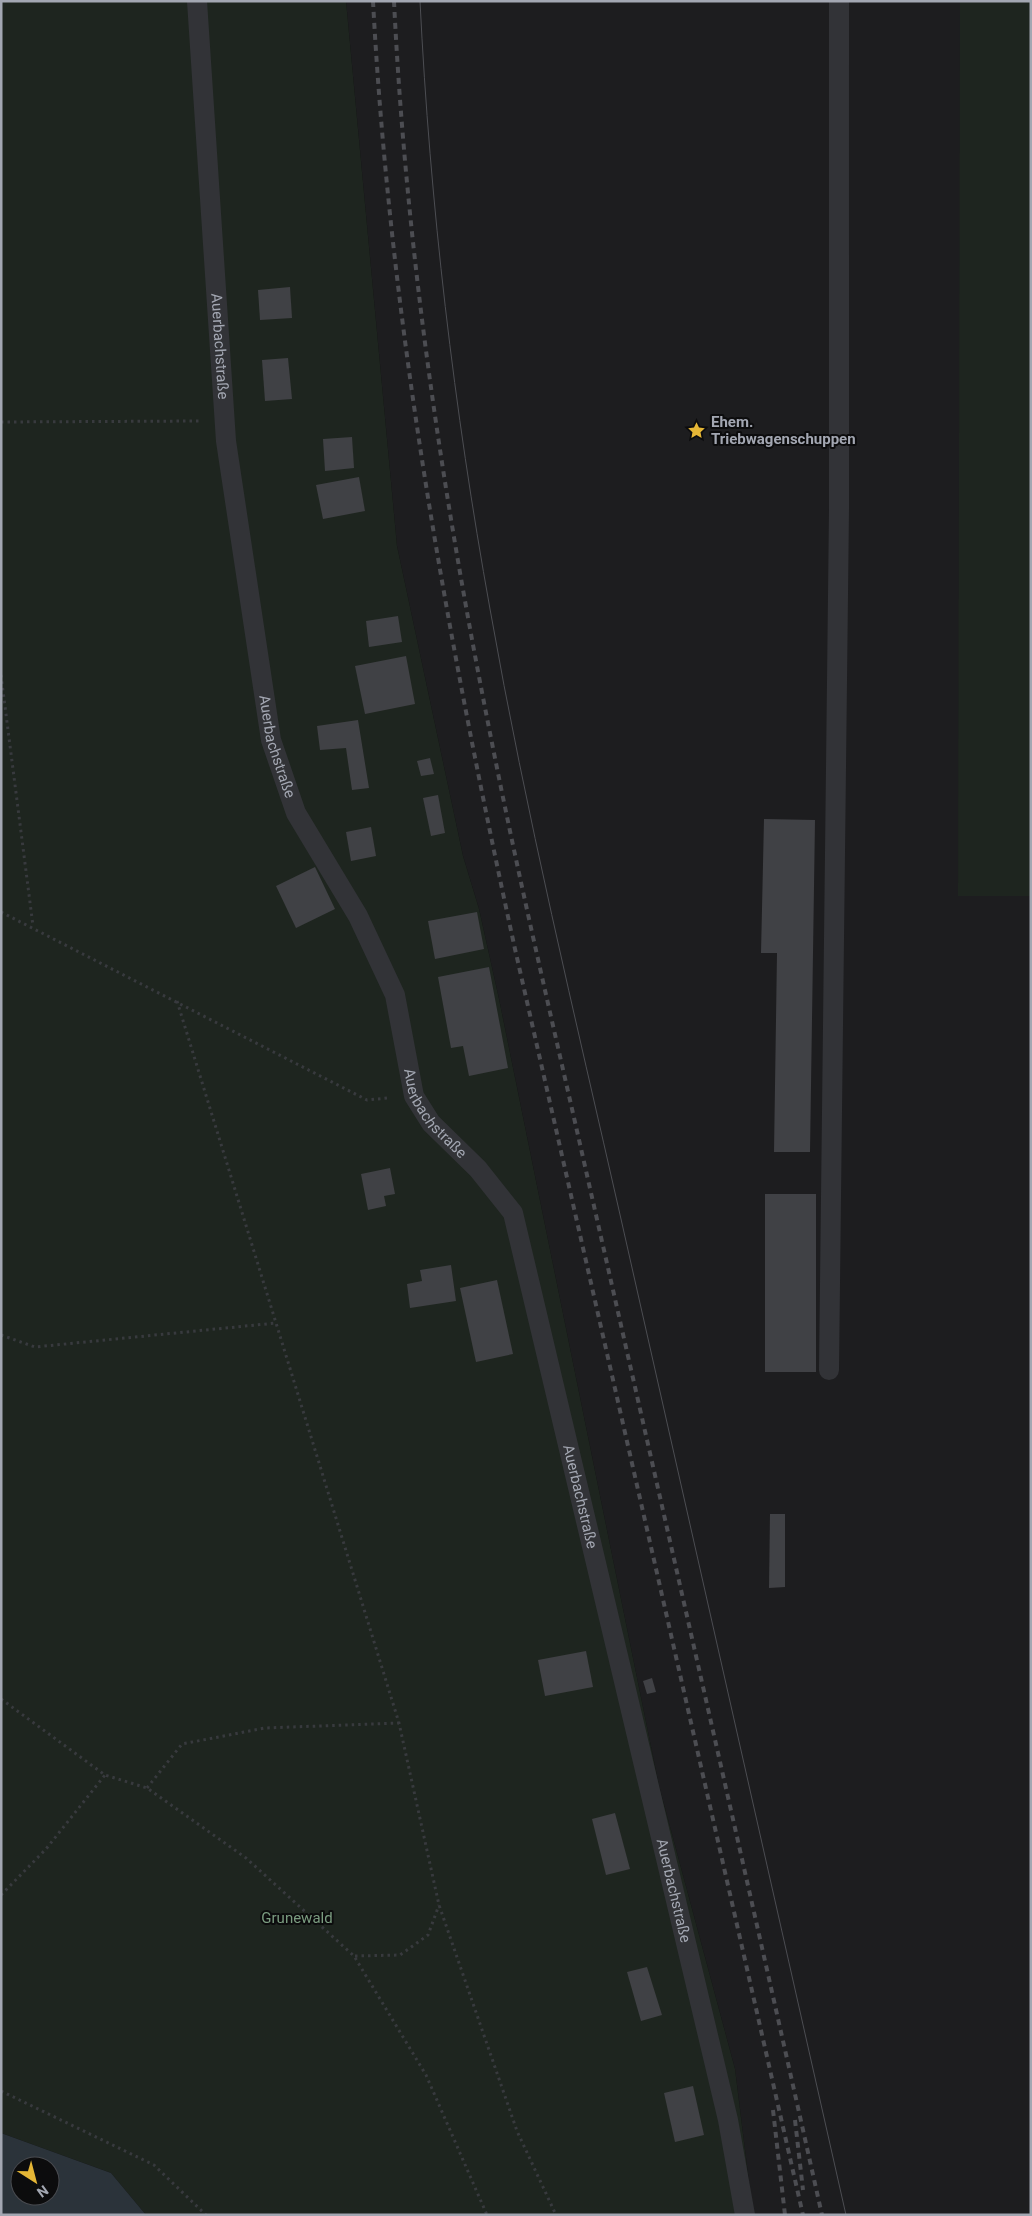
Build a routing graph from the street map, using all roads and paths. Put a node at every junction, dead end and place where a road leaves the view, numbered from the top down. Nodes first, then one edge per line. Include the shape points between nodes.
1 (197, 1) edge
2 (839, 1) edge
3 (224, 421) junction
4 (1, 422) edge
5 (1, 675) edge
6 (1, 912) edge
7 (34, 927) junction
8 (177, 1001) junction
9 (414, 1096) junction
10 (276, 1323) junction
11 (1, 1335) edge
12 (829, 1370) dead end
13 (1, 1699) edge
14 (399, 1722) junction
15 (105, 1775) junction
16 (147, 1788) junction
17 (1, 1895) edge
18 (439, 1905) junction
19 (354, 1956) junction
20 (1, 2091) edge
21 (206, 2215) edge
22 (487, 2215) edge
23 (556, 2215) edge
24 (745, 2215) edge

1 - 3 lane, Auerbachstraße
2 - 12 lane via 839,509
3 - 4 path
3 - 9 lane, Auerbachstraße via 271,740 296,813 358,916 395,995
5 - 7 path
6 - 7 path
7 - 8 path
8 - 9 path via 367,1100
8 - 10 path
9 - 24 lane, Auerbachstraße via 431,1123 478,1168 513,1213 728,2120
10 - 11 path via 35,1347
10 - 14 path
13 - 15 path
14 - 16 path via 265,1728 182,1744
14 - 18 path
15 - 16 path
15 - 17 path via 46,1849
16 - 19 path via 246,1858
18 - 19 path via 428,1935 400,1955
18 - 23 path via 517,2131
19 - 22 path via 426,2074
20 - 21 path via 154,2165

